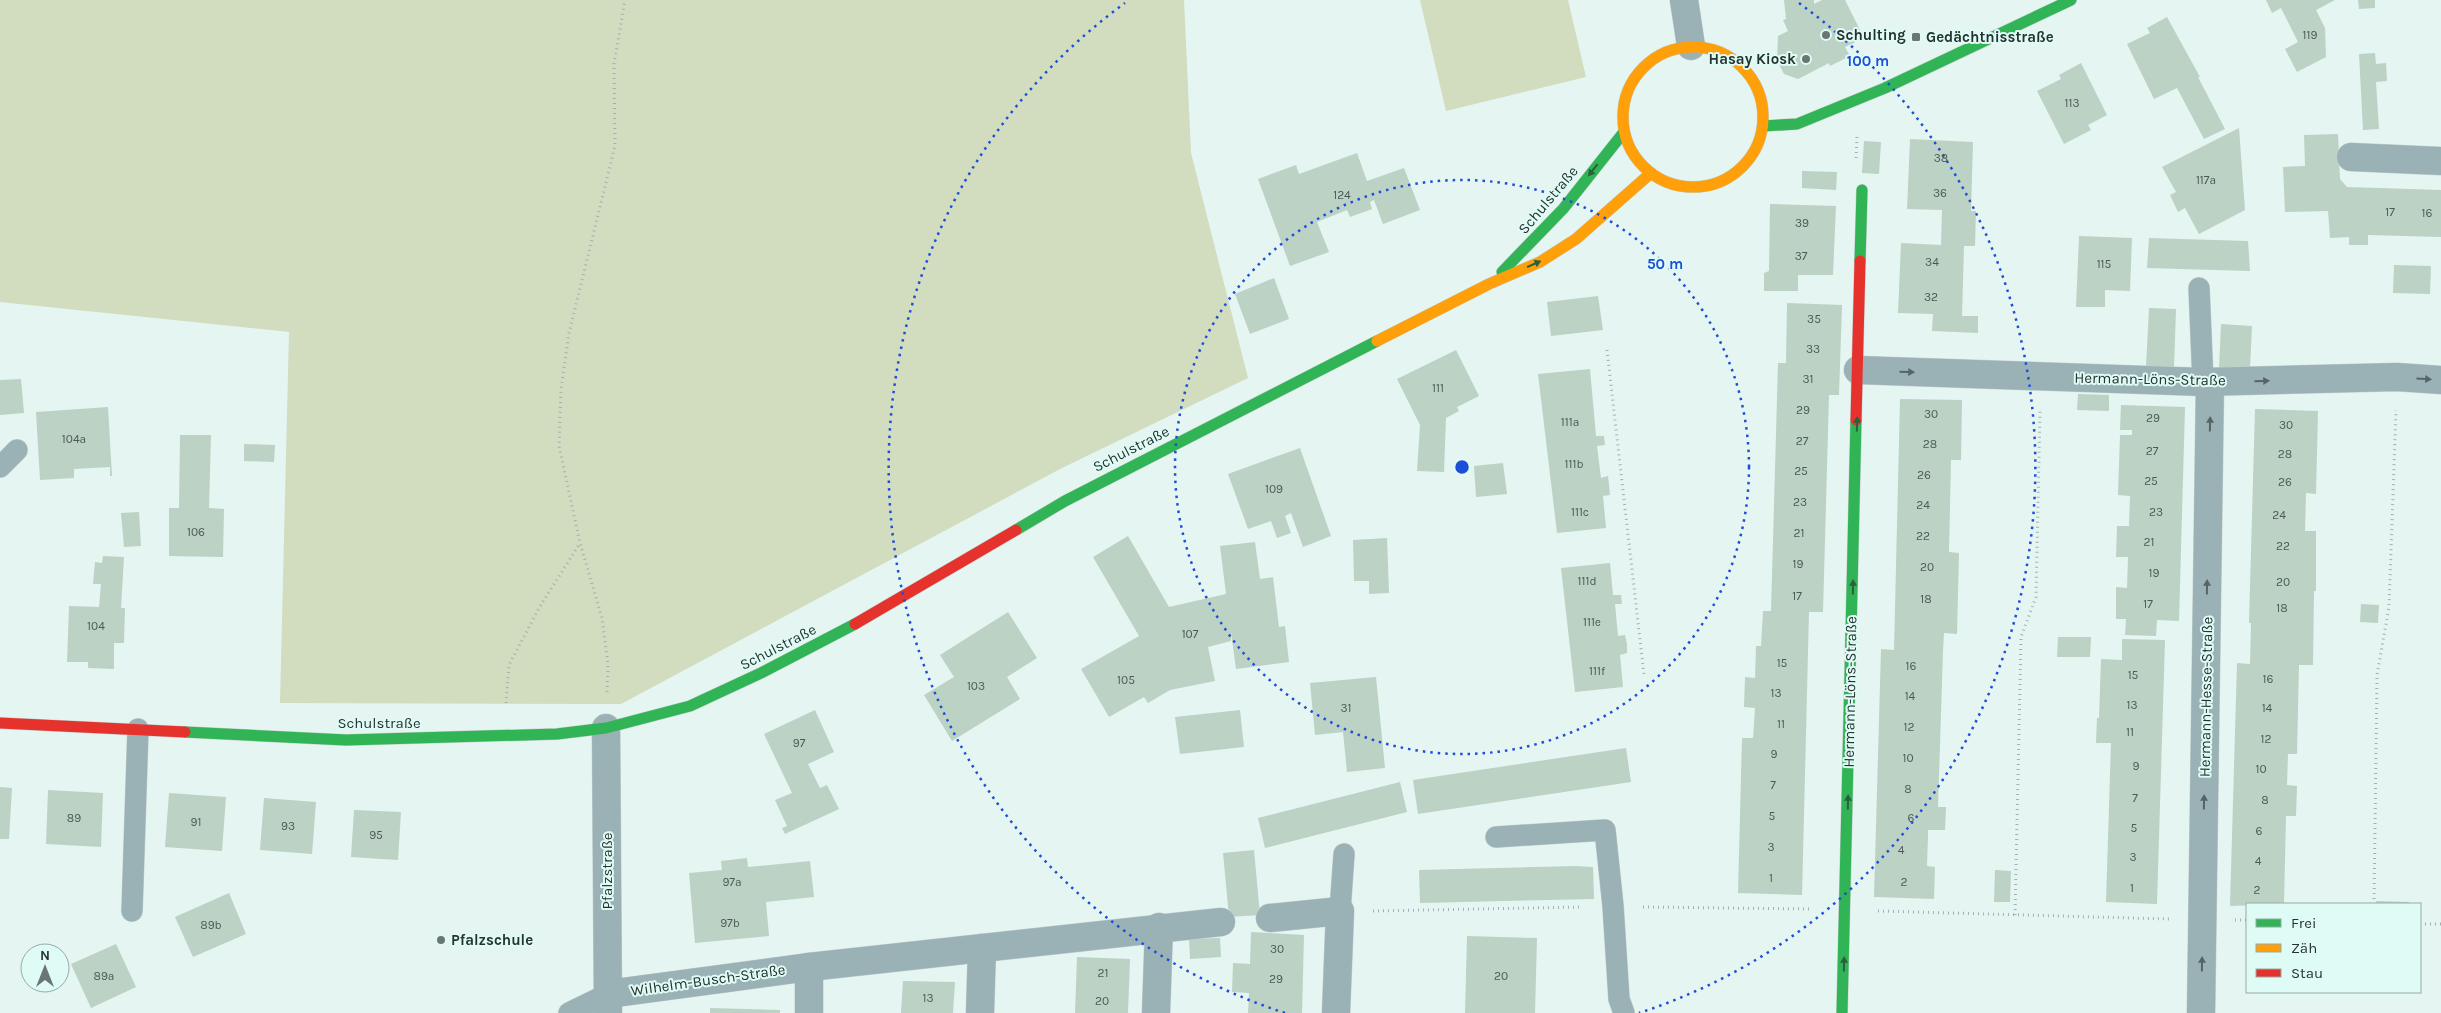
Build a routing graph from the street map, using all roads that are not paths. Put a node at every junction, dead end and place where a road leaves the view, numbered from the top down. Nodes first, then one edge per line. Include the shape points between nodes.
1 (1684, 0) edge
2 (2070, 0) edge
3 (1691, 46) junction
4 (1763, 126) junction
5 (1624, 132) junction
6 (2352, 156) dead end
7 (2441, 161) edge
8 (1651, 173) junction
9 (1862, 190) dead end
10 (1489, 284) junction
11 (2199, 288) dead end
12 (1858, 370) junction
13 (2441, 380) edge
14 (2207, 382) junction
15 (18, 450) dead end
16 (0, 467) edge
17 (0, 723) edge
18 (606, 728) junction
19 (138, 729) junction
20 (1496, 837) dead end
21 (1344, 854) dead end
22 (132, 911) dead end
23 (1340, 911) junction
24 (1270, 918) dead end
25 (1221, 922) dead end
26 (1159, 927) junction
27 (982, 948) junction
28 (809, 967) junction
29 (608, 1003) edge
30 (569, 1013) edge
31 (809, 1013) edge
32 (980, 1013) edge
33 (1156, 1013) edge
34 (1336, 1013) edge
35 (1624, 1013) edge
36 (1842, 1013) edge
37 (2201, 1013) edge

1 - 3 street
2 - 4 main road via 1886,88 1797,124
3 - 4 main road via 1725,54 1752,76 1763,109
3 - 5 main road via 1667,51 1646,64 1631,83 1623,107
4 - 8 main road via 1757,146 1746,164 1730,177 1710,185 1690,187 1669,183
5 - 8 main road via 1638,162
5 -> 10 main road, Schulstraße via 1563,209
6 - 7 street
10 -> 8 main road, Schulstraße via 1540,262 1576,239
9 - 12 main road, Hermann-Löns-Straße
10 - 18 main road, Schulstraße via 1065,501 858,623 761,673 690,706
11 - 14 lane
12 -> 14 street, Hermann-Löns-Straße
36 -> 12 main road, Hermann-Löns-Straße
14 -> 13 street, Hermann-Löns-Straße via 2397,377
37 -> 14 street, Hermann-Hesse-Straße
15 - 16 lane
17 - 19 main road, Schulstraße
18 - 19 main road, Schulstraße via 503,737 346,740
18 - 29 street, Pfalzstraße
19 - 22 lane
20 - 35 lane via 1605,830 1614,906 1619,1000
21 - 23 lane
23 - 24 street
23 - 34 street
25 - 26 street, Wilhelm-Busch-Straße
26 - 27 street, Wilhelm-Busch-Straße
26 - 33 street
27 - 28 street, Wilhelm-Busch-Straße
27 - 32 street
28 - 29 street, Wilhelm-Busch-Straße
28 - 31 street, Wilhelm-Busch-Straße
29 - 30 lane

